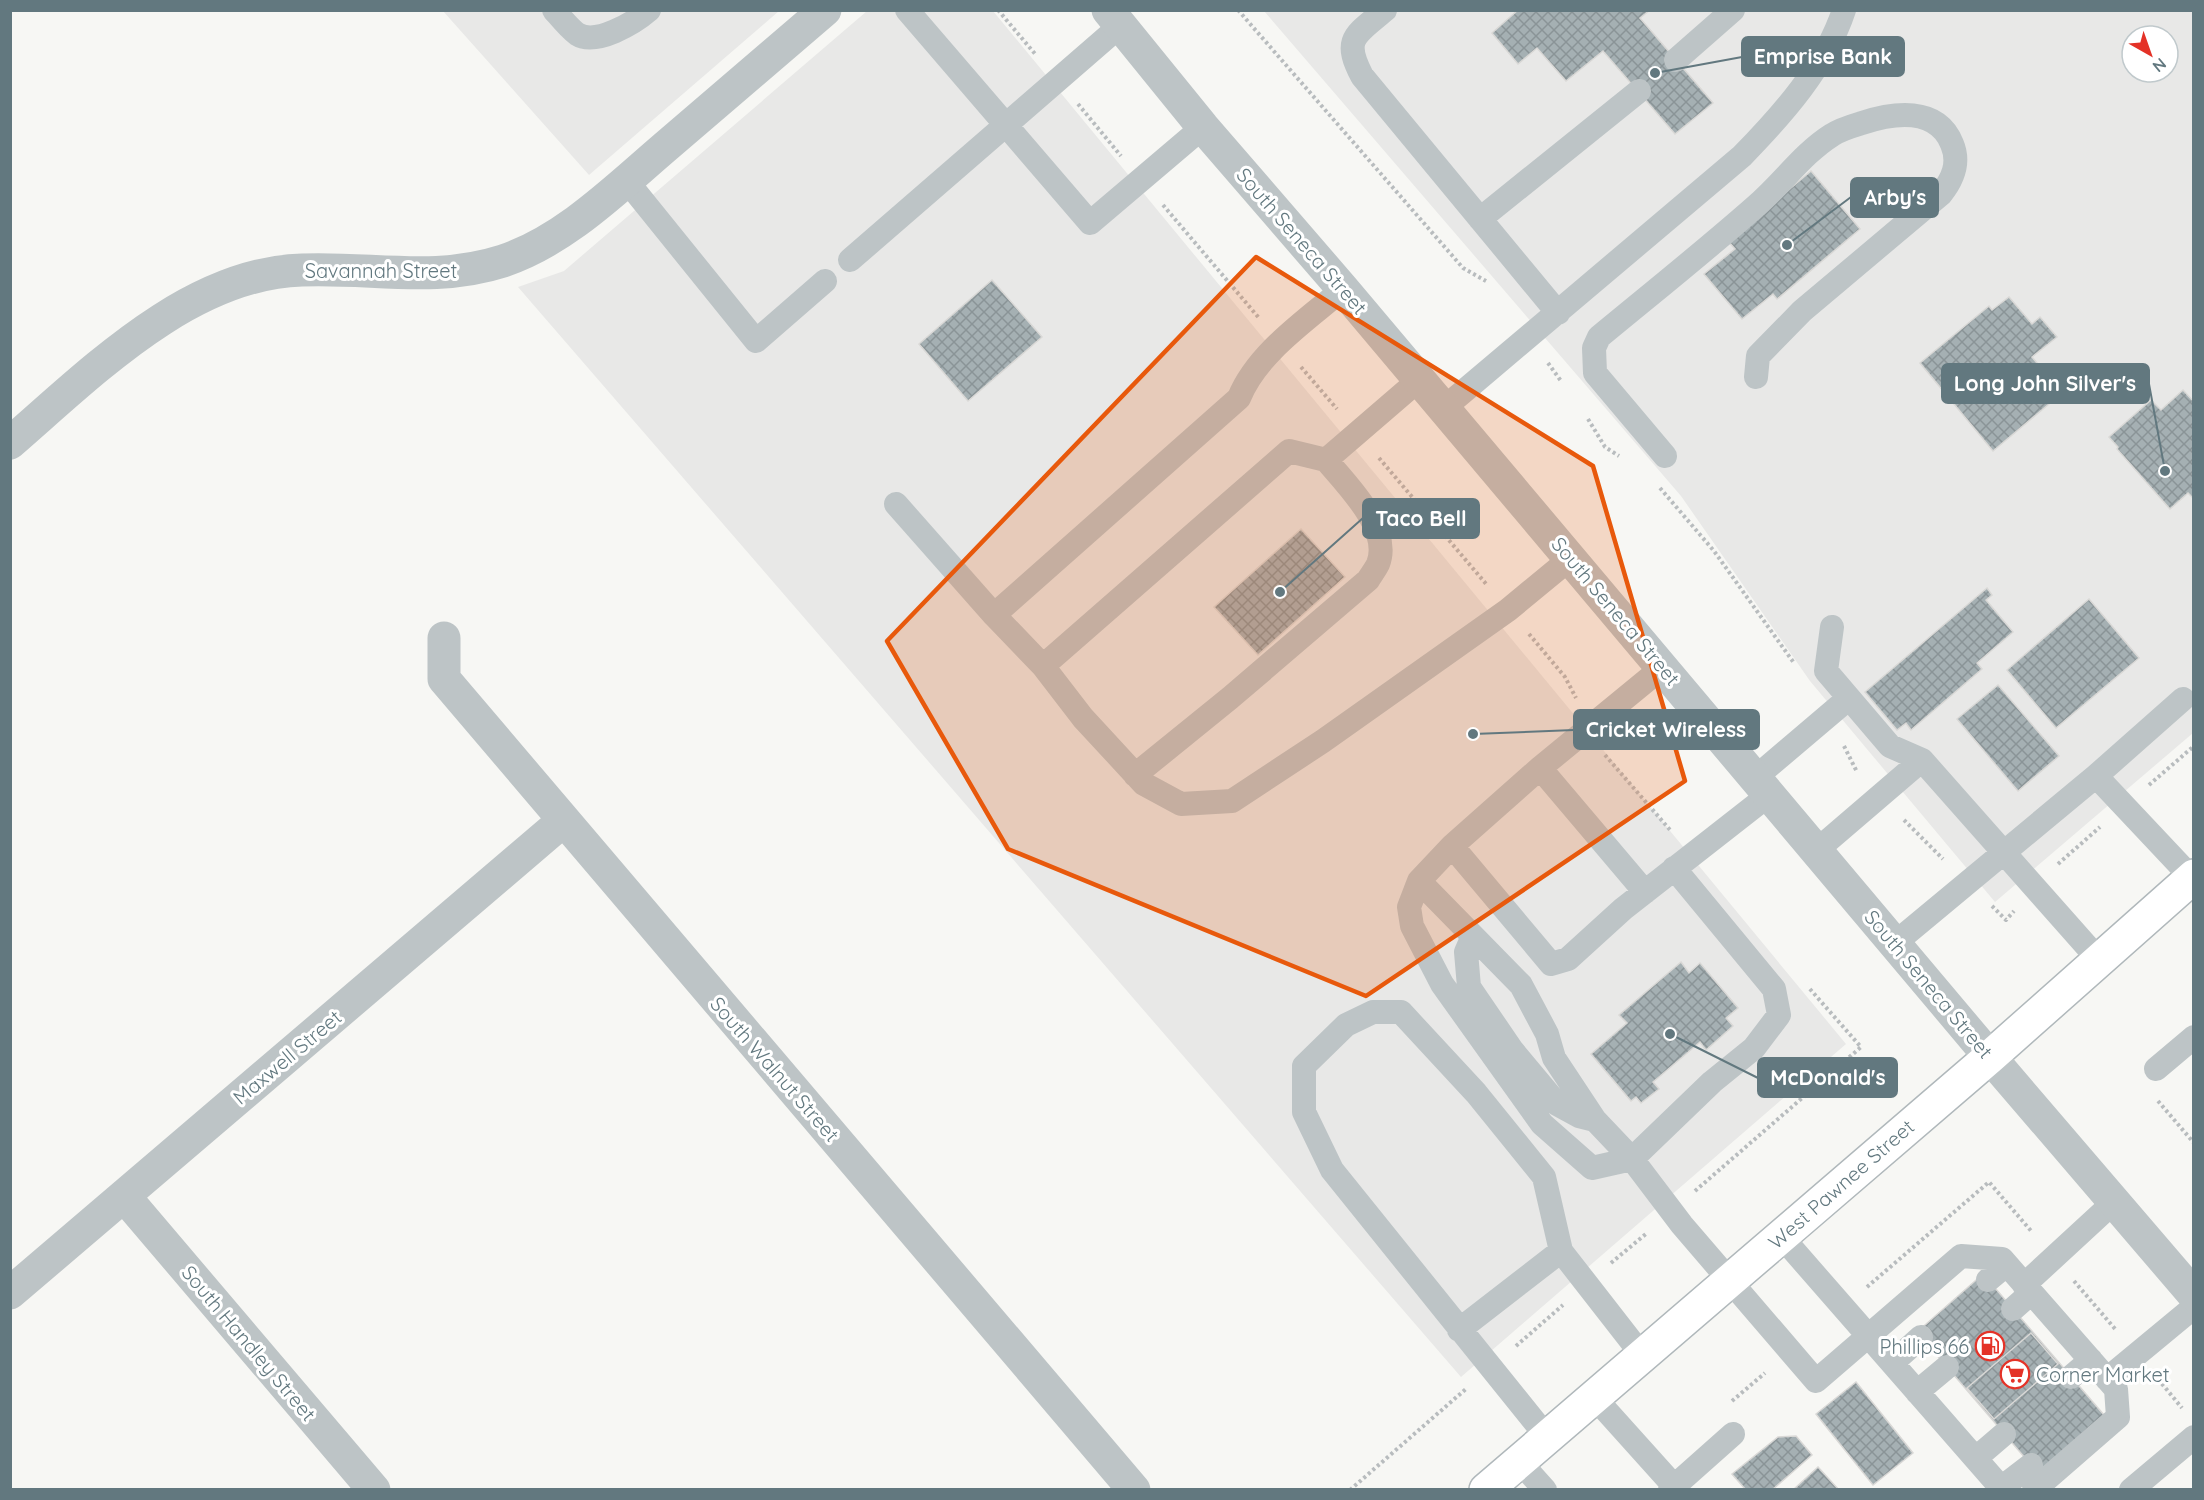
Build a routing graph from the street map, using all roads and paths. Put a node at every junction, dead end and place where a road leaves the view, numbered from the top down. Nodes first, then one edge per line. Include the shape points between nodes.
1 (554, 10) edge
2 (649, 10) edge
3 (825, 10) edge
4 (907, 10) edge
5 (998, 10) edge
6 (1238, 10) edge
7 (1384, 10) edge
8 (1733, 10) edge
9 (1844, 10) edge
10 (1115, 18) edge
11 (1676, 60) dead end
12 (1058, 81) junction
13 (1639, 91) dead end
14 (1006, 126) junction
15 (1203, 127) junction
16 (626, 180) junction
17 (1141, 180) junction
18 (1480, 219) junction
19 (850, 260) dead end
20 (825, 281) dead end
21 (1490, 283) dead end
22 (1343, 288) junction
23 (1558, 313) junction
24 (1529, 337) junction
25 (1280, 343) junction
26 (1756, 377) dead end
27 (1420, 380) junction
28 (1568, 390) dead end
29 (1444, 408) junction
30 (1587, 418) dead end
31 (1358, 434) junction
32 (10, 443) edge
33 (1665, 456) dead end
34 (1621, 457) dead end
35 (1326, 460) junction
36 (1653, 481) dead end
37 (896, 504) dead end
38 (1571, 558) junction
39 (1508, 610) junction
40 (994, 615) junction
41 (1832, 627) dead end
42 (444, 638) dead end
43 (1043, 666) junction
44 (1796, 666) dead end
45 (1663, 667) junction
46 (1849, 698) junction
47 (2183, 699) dead end
48 (1829, 715) junction
49 (1590, 727) junction
50 (2193, 746) edge
51 (1922, 760) junction
52 (1540, 768) junction
53 (1135, 775) junction
54 (2096, 776) junction
55 (1763, 785) junction
56 (1881, 796) junction
57 (2125, 806) junction
58 (563, 821) junction
59 (1452, 846) junction
60 (1817, 850) junction
61 (2004, 852) junction
62 (1682, 861) junction
63 (2192, 877) edge
64 (1419, 881) junction
65 (1968, 883) junction
66 (2036, 888) junction
67 (1645, 892) junction
68 (1473, 936) junction
69 (1895, 943) junction
70 (2099, 960) junction
71 (1807, 986) dead end
72 (2193, 1037) edge
73 (1861, 1047) dead end
74 (1990, 1057) junction
75 (2156, 1069) dead end
76 (1595, 1120) junction
77 (1632, 1159) junction
78 (1989, 1182) dead end
79 (124, 1196) junction
80 (2114, 1202) junction
81 (1781, 1236) junction
82 (1561, 1251) junction
83 (2054, 1258) junction
84 (1730, 1280) junction
85 (2027, 1289) junction
86 (10, 1293) edge
87 (2193, 1295) edge
88 (2193, 1307) edge
89 (2013, 1309) dead end
90 (1459, 1330) junction
91 (1868, 1335) junction
92 (1921, 1337) dead end
93 (2136, 1354) junction
94 (1642, 1355) junction
95 (2091, 1360) junction
96 (1892, 1363) junction
97 (1947, 1367) dead end
98 (2071, 1377) dead end
99 (2111, 1384) junction
100 (1917, 1392) junction
101 (1594, 1397) junction
102 (2097, 1407) dead end
103 (2186, 1413) dead end
104 (1733, 1434) dead end
105 (2004, 1434) dead end
106 (1547, 1437) junction
107 (2193, 1437) edge
108 (1976, 1458) junction
109 (1519, 1461) junction
110 (2031, 1465) dead end
111 (2138, 1487) edge
112 (1672, 1488) edge
113 (2002, 1489) edge
114 (374, 1490) edge
115 (1134, 1490) edge
116 (1486, 1490) edge
117 (1545, 1490) edge
118 (2034, 1490) edge

1 - 2 lane via 578,34 593,39 635,21
3 - 16 street, Savannah Street
4 - 14 lane
5 - 12 path
6 - 21 path via 1463,268
7 - 18 lane via 1357,33 1351,45 1353,59 1362,76
8 - 11 lane
9 - 23 lane via 1816,67 1777,120 1742,156
10 - 12 lane
10 - 15 street, South Seneca Street
12 - 14 lane
12 - 17 path
13 - 18 lane
14 - 17 lane via 1090,224
14 - 19 lane
15 - 17 lane
15 - 22 street, South Seneca Street
16 - 20 lane via 756,341
16 - 32 street, Savannah Street via 539,246 504,260 440,274 300,270 254,276 216,290 185,304 150,328
17 - 25 path
18 - 23 lane
22 - 25 lane
22 - 27 street, South Seneca Street
23 - 24 lane
24 - 28 path
24 - 29 lane
25 - 31 path
25 - 40 lane via 1262,359 1239,398
26 - 33 lane via 1758,356 1802,311 1950,183 1955,150 1949,136 1936,123 1921,116 1898,114 1833,134 1804,156 1758,204 1599,337 1594,348 1595,373
27 - 29 street, South Seneca Street
27 - 31 lane
29 - 38 street, South Seneca Street
30 - 34 path via 1605,447
31 - 35 lane
31 - 39 path
35 - 43 lane via 1290,451
35 - 53 lane via 1363,504 1379,535 1379,562 1368,580
36 - 44 path via 1714,551
37 - 40 lane
38 - 39 lane
38 - 45 street, South Seneca Street
39 - 49 path via 1565,677
39 - 53 lane via 1232,801 1181,804
40 - 43 lane
41 - 46 lane via 1826,671
42 - 58 street, South Walnut Street via 444,679
43 - 53 lane
45 - 49 lane
45 - 55 street, South Seneca Street
46 - 48 lane
46 - 51 lane via 1890,746
47 - 54 lane
48 - 55 lane
48 - 56 path via 1854,769
49 - 52 lane
49 - 62 path via 1605,755
50 - 57 path
51 - 56 lane
51 - 61 lane
52 - 59 lane
52 - 67 lane
54 - 57 lane
54 - 61 lane
55 - 60 street, South Seneca Street
55 - 62 lane
56 - 60 lane
56 - 65 path
57 - 63 lane
57 - 66 path
58 - 79 street, Maxwell Street
58 - 115 street, South Walnut Street
59 - 64 lane
59 - 67 lane via 1551,964 1568,959
60 - 69 street, South Seneca Street
61 - 65 lane
61 - 66 lane
62 - 67 lane
62 - 77 lane via 1774,989 1779,1015 1754,1048 1712,1082
63 - 70 main road, West Pawnee Street
64 - 68 lane
64 - 77 lane via 1409,907 1412,926 1442,984 1542,1124 1592,1168
65 - 66 path via 2006,920
65 - 69 lane
66 - 70 lane
68 - 76 lane via 1521,985 1547,1034 1554,1058
68 - 76 lane via 1466,952 1469,987 1512,1050 1557,1104
69 - 74 street, South Seneca Street
70 - 74 main road, West Pawnee Street
71 - 73 path
72 - 75 lane
74 - 80 street, South Seneca Street
74 - 81 main road, West Pawnee Street
76 - 77 lane
77 - 84 lane
78 - 83 path
79 - 86 street, Maxwell Street
79 - 114 street, South Handley Street
80 - 83 lane
80 - 87 street, South Seneca Street
81 - 84 main road, West Pawnee Street
81 - 91 lane
82 - 90 lane
82 - 90 lane via 1544,1177 1476,1093 1401,1012 1373,1012 1346,1025 1304,1066 1304,1112 1332,1170
82 - 94 lane
83 - 85 lane
83 - 93 path
84 - 91 lane via 1816,1381
84 - 94 main road, West Pawnee Street
85 - 89 lane
85 - 91 lane via 1997,1273 2002,1260 1961,1256
85 - 95 lane
88 - 93 lane
90 - 106 lane
91 - 96 lane
92 - 96 lane
93 - 99 lane
93 - 103 path
94 - 101 main road, West Pawnee Street
95 - 98 lane
95 - 99 lane
96 - 100 lane
97 - 100 lane
99 - 102 lane
99 - 118 lane via 2118,1417
100 - 108 lane
101 - 106 main road, West Pawnee Street
101 - 112 lane
104 - 112 lane
105 - 108 lane
106 - 109 main road, West Pawnee Street
107 - 111 lane
108 - 113 lane
109 - 116 main road, West Pawnee Street
109 - 117 lane
110 - 113 lane

